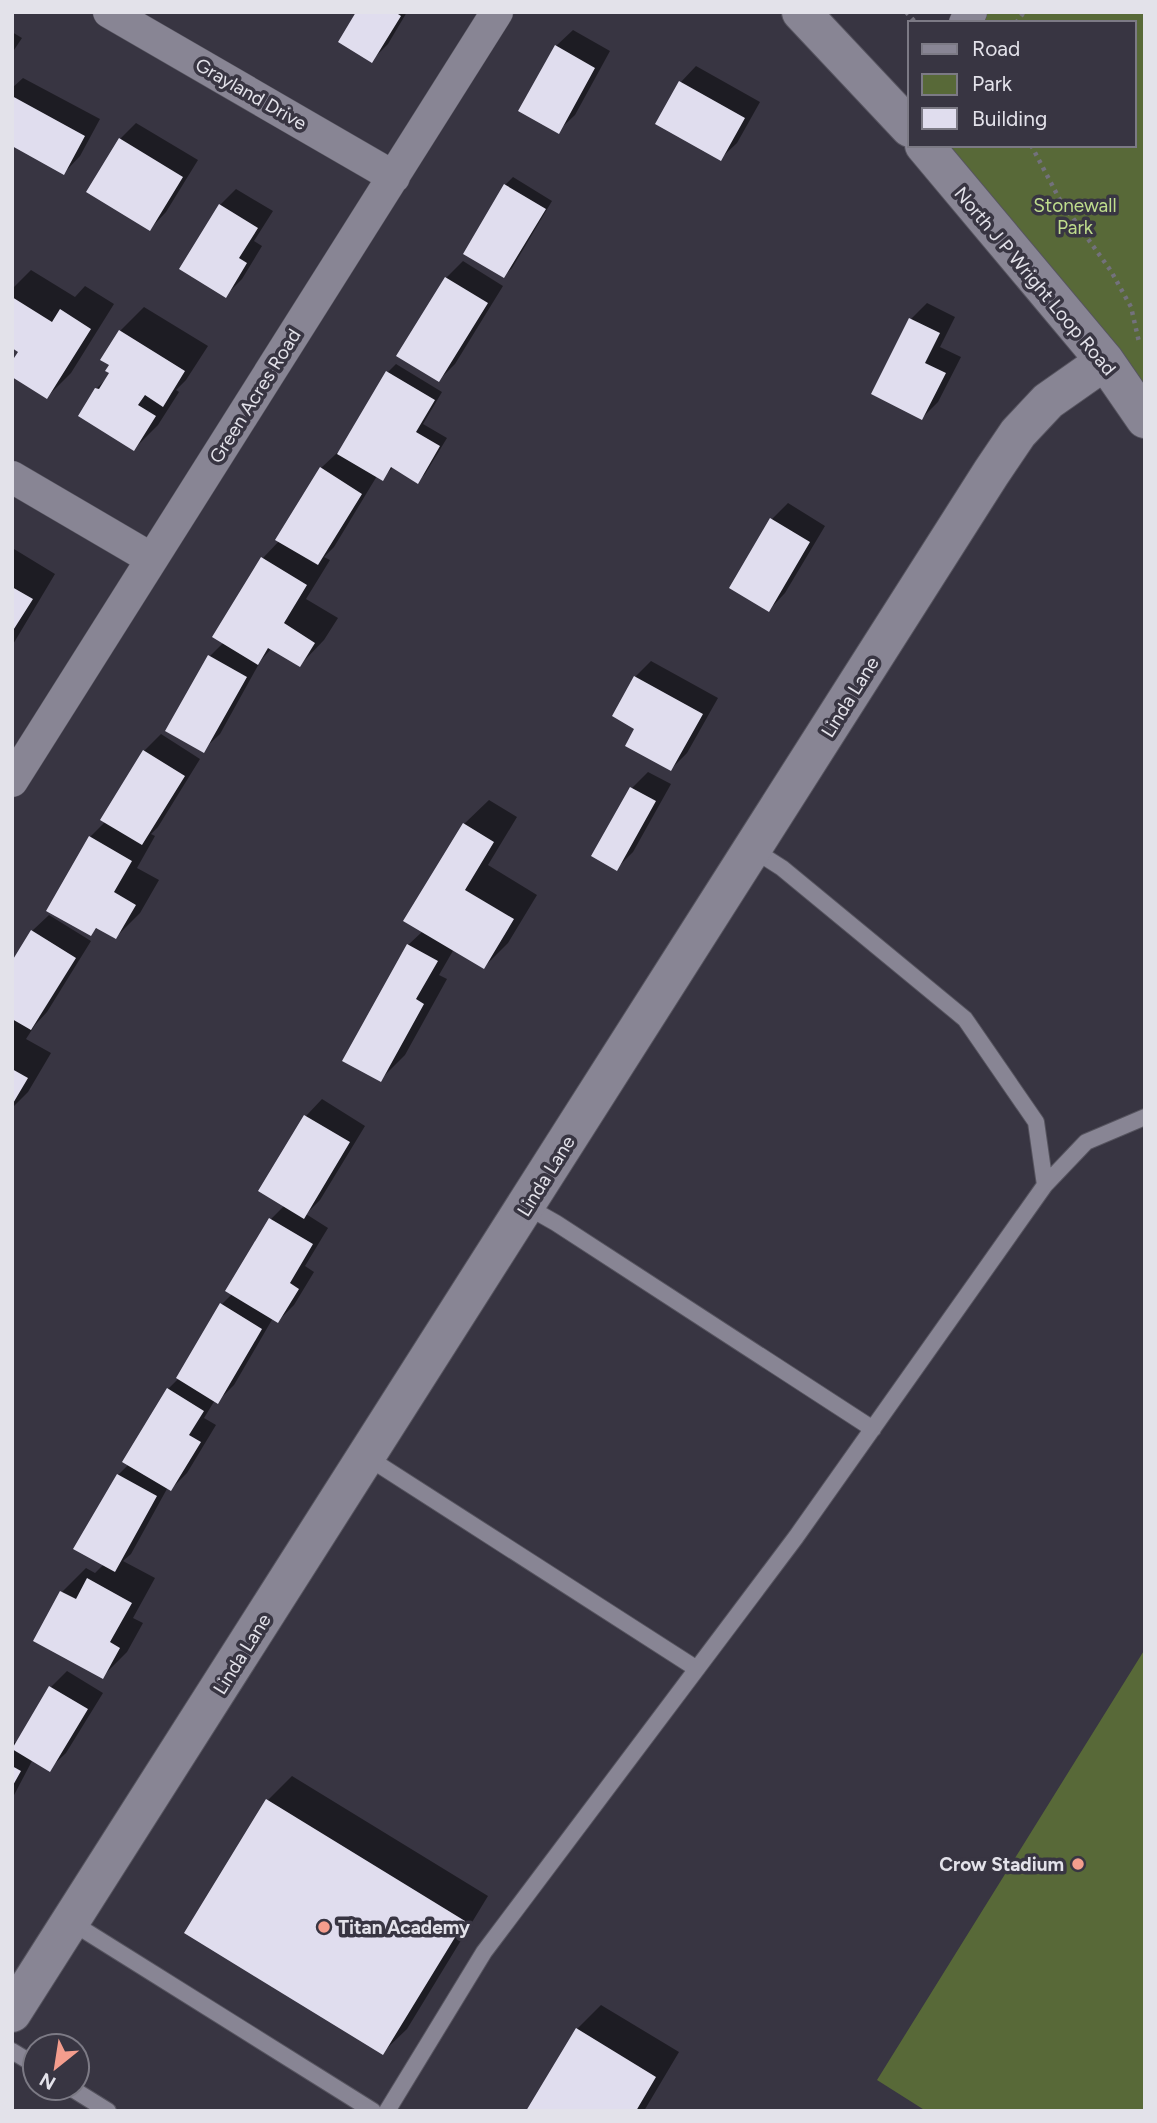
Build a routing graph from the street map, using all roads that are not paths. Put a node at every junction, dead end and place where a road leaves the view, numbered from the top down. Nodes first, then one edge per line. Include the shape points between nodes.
1 (108, 12) edge
2 (497, 12) edge
3 (801, 12) edge
4 (907, 115) edge
5 (926, 147) edge
6 (394, 177) junction
7 (1105, 361) junction
8 (1145, 419) edge
9 (12, 477) edge
10 (152, 559) junction
11 (12, 781) edge
12 (754, 849) junction
13 (1145, 1117) edge
14 (1045, 1185) junction
15 (526, 1206) junction
16 (873, 1429) junction
17 (367, 1457) junction
18 (697, 1670) junction
19 (71, 1922) junction
20 (12, 2014) edge
21 (91, 2100) edge
22 (108, 2111) edge
23 (373, 2111) edge
24 (387, 2111) edge

1 - 6 street, Grayland Drive
2 - 6 street, Green Acres Road
3 - 4 street
5 - 7 street, North J P Wright Loop Road
6 - 10 street, Green Acres Road
7 - 8 street, North J P Wright Loop Road
7 - 12 street, Linda Lane via 1051,398 1018,433
9 - 10 street
10 - 11 street, Green Acres Road
12 - 14 lane via 965,1019 1036,1122
12 - 15 street, Linda Lane
13 - 14 lane via 1086,1142
14 - 16 lane
15 - 16 lane
15 - 17 street, Linda Lane
16 - 18 lane
17 - 18 lane
17 - 19 street, Linda Lane
18 - 24 lane via 484,1952
19 - 20 street, Linda Lane
19 - 23 lane
21 - 22 lane

